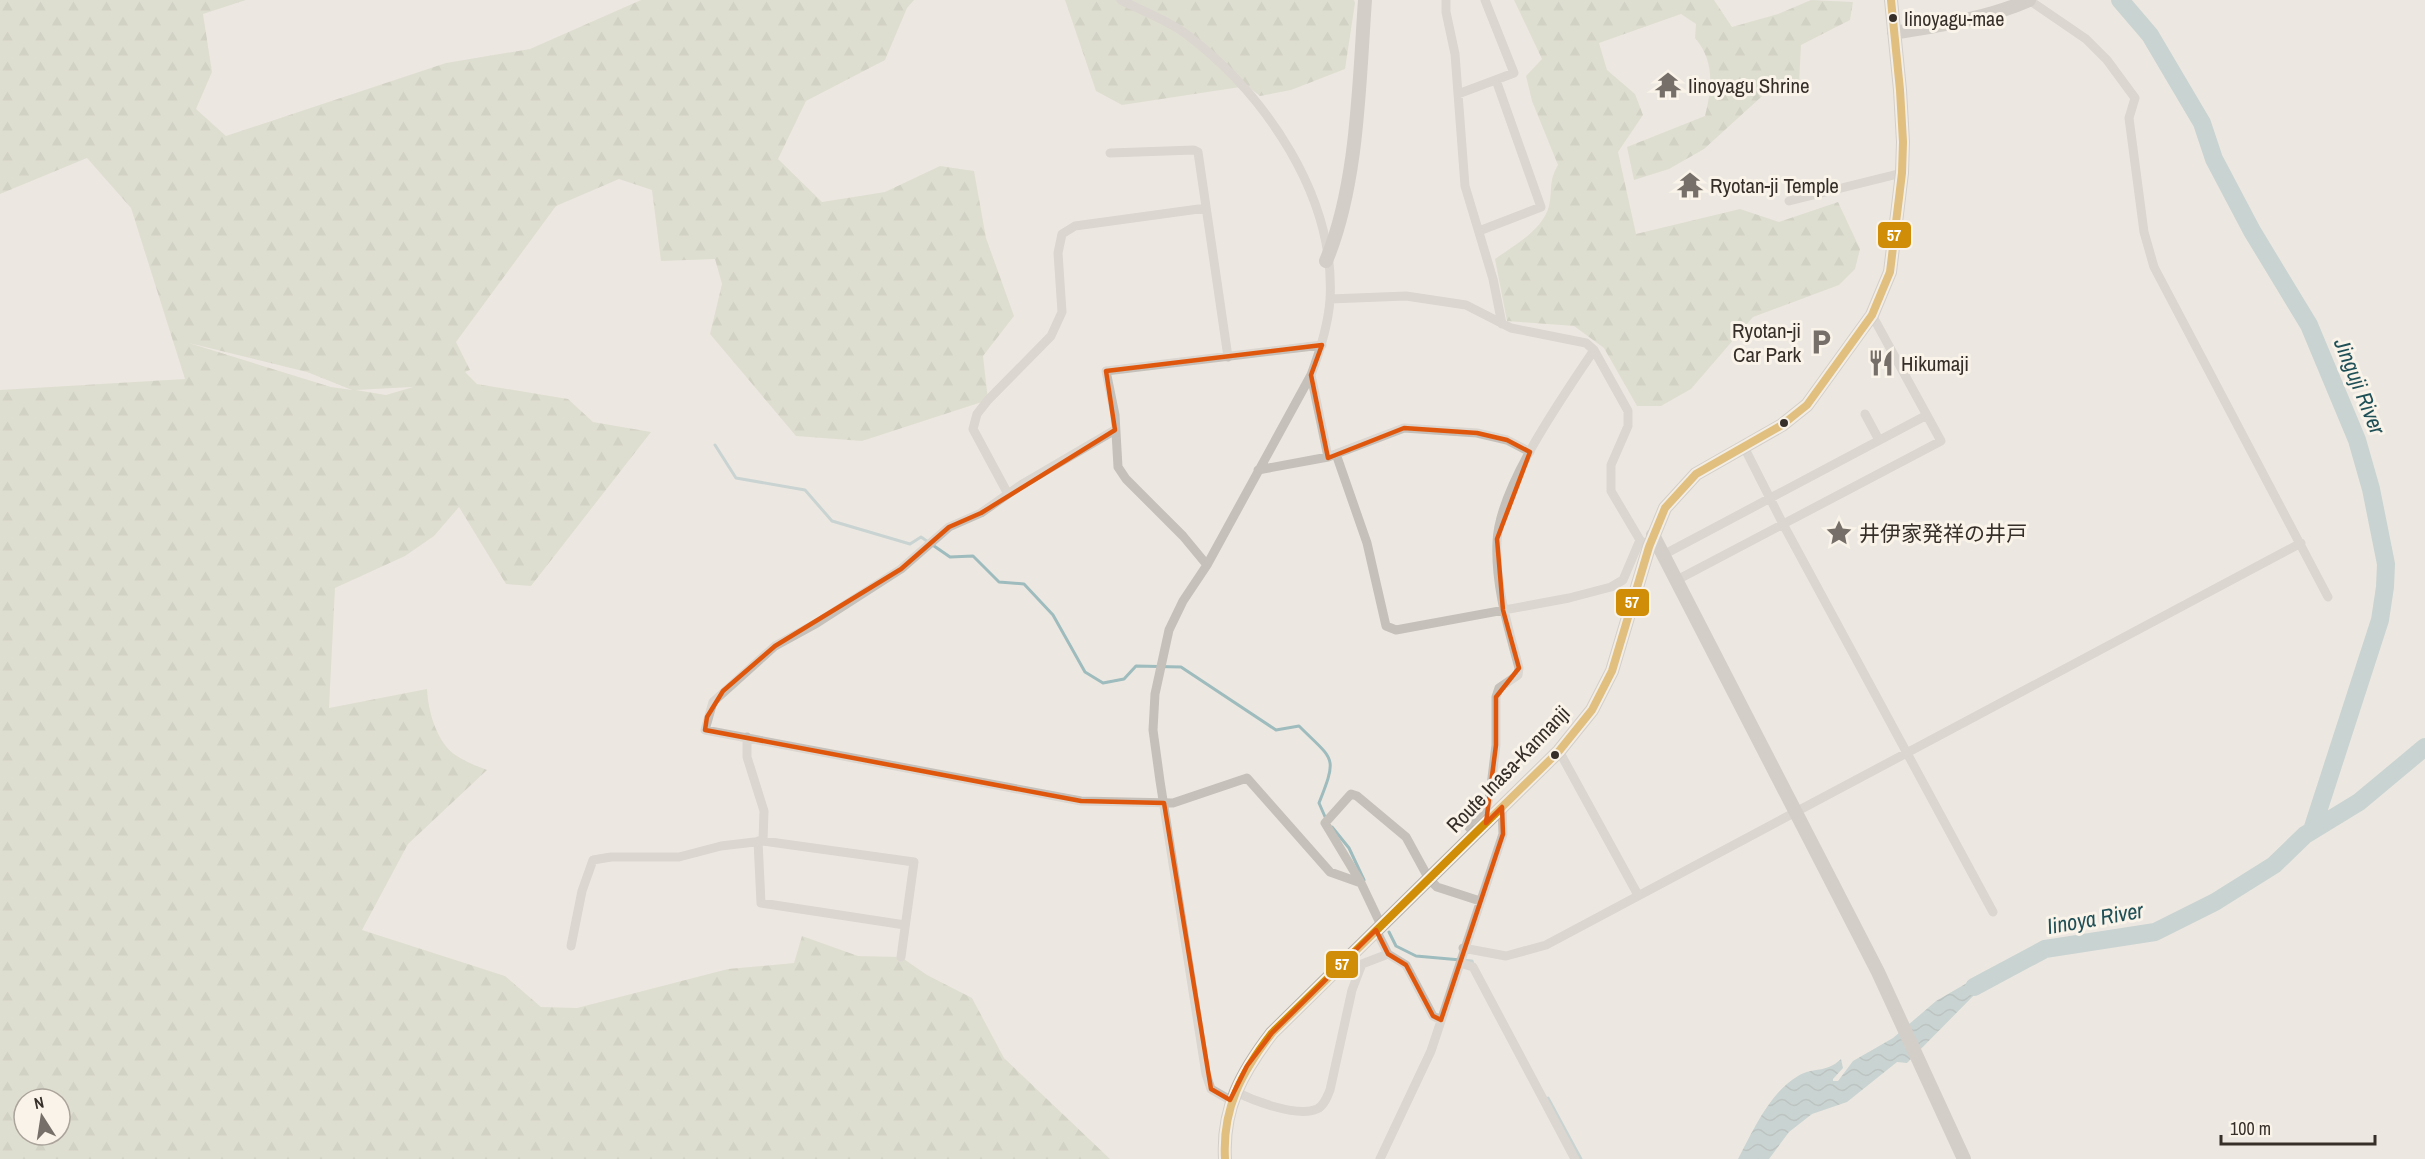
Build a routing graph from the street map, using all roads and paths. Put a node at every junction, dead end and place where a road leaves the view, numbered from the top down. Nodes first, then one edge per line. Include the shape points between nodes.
1 (1121, 0) edge
2 (1365, 0) edge
3 (1446, 0) edge
4 (1485, 0) edge
5 (1891, 0) edge
6 (2029, 0) edge
7 (1894, 33) junction
8 (1496, 80) junction
9 (1458, 94) junction
10 (1110, 153) dead end
11 (1902, 173) junction
12 (1789, 201) dead end
13 (1206, 208) junction
14 (1479, 231) junction
15 (1326, 261) junction
16 (1330, 299) junction
17 (1872, 315) junction
18 (1503, 324) junction
19 (1322, 345) junction
20 (1594, 350) junction
21 (1228, 357) junction
22 (1311, 375) junction
23 (1865, 414) dead end
24 (1927, 415) junction
25 (1115, 430) junction
26 (1879, 440) junction
27 (1743, 445) junction
28 (1530, 452) junction
29 (1332, 456) junction
30 (1258, 470) junction
31 (1008, 494) junction
32 (1770, 498) junction
33 (1783, 524) junction
34 (1647, 541) junction
35 (2301, 543) junction
36 (1663, 555) junction
37 (1207, 565) junction
38 (1675, 581) junction
39 (2328, 597) dead end
40 (1503, 610) junction
41 (747, 737) junction
42 (1559, 752) junction
43 (1906, 752) junction
44 (1164, 803) junction
45 (1502, 807) junction
46 (1794, 811) junction
47 (1475, 834) junction
48 (760, 841) junction
49 (1429, 879) junction
50 (1361, 883) junction
51 (1638, 895) junction
52 (1480, 901) junction
53 (1993, 912) dead end
54 (905, 926) junction
55 (1378, 928) junction
56 (571, 946) dead end
57 (1463, 948) junction
58 (1388, 954) junction
59 (901, 957) dead end
60 (1460, 963) junction
61 (1441, 1020) junction
62 (1232, 1096) junction
63 (1225, 1159) edge
64 (1380, 1159) edge
65 (1575, 1159) edge
66 (1964, 1159) edge

1 - 15 street via 1184,33 1261,105 1294,158 1318,212
2 - 15 main road via 1345,204
3 - 9 street
4 - 8 street via 1514,73
5 - 7 main road, Route Inasa-Kannanji
6 - 7 main road via 1982,17
6 - 35 street via 2086,39 2107,60 2134,98 2129,118 2150,257
7 - 11 main road, Route Inasa-Kannanji via 1903,132
8 - 9 street
8 - 14 street via 1541,207
9 - 14 street via 1466,186
10 - 13 street via 1198,152
11 - 12 street
11 - 17 main road, Route Inasa-Kannanji via 1890,272
13 - 21 street
13 - 31 street via 1075,226 1062,234 1058,253 1062,312 1051,336 977,414 973,429
14 - 18 street
15 - 16 street
16 - 18 street via 1406,296 1466,304
16 - 19 street
17 - 24 street
17 - 27 main road, Route Inasa-Kannanji via 1807,405 1782,425
18 - 20 street via 1586,343
19 - 21 street
19 - 22 street
20 - 28 street
20 - 34 street via 1628,411 1628,426 1611,465 1611,491
21 - 25 street via 1106,371
22 - 29 street
22 - 30 street
23 - 26 street
24 - 26 street
24 - 33 street via 1941,441
25 - 31 street
25 - 37 street via 1118,467 1126,479
26 - 32 street
27 - 32 street
27 - 34 main road, Route Inasa-Kannanji via 1695,474 1665,508
28 - 29 street via 1507,440 1477,433 1404,428
28 - 40 street via 1502,516 1497,539
29 - 30 street
29 - 40 street via 1367,543 1386,626 1396,630
30 - 37 street
31 - 41 street via 981,513 950,527 901,569 775,646 723,691 712,702 705,730
32 - 33 street
32 - 36 street
33 - 38 street
33 - 43 street
34 - 36 main road
34 - 40 street via 1623,580 1611,587
34 - 42 main road, Route Inasa-Kannanji via 1612,671 1592,710
35 - 39 street
35 - 43 street
36 - 38 main road
37 - 44 street via 1169,630 1161,662 1153,730
38 - 46 main road
40 - 47 street via 1520,668 1518,675 1499,688 1496,697 1490,794 1487,805 1467,825
41 - 44 street via 1081,801
41 - 48 street via 747,757 764,811
42 - 45 main road, Route Inasa-Kannanji
42 - 51 street
43 - 46 street
43 - 53 street
44 - 50 street via 1181,802 1247,778 1330,872
44 - 62 street via 1206,1074 1211,1089
45 - 47 main road, Route Inasa-Kannanji
45 - 52 street via 1503,834
46 - 51 street
46 - 66 main road via 1884,985
47 - 49 main road, Route Inasa-Kannanji
48 - 54 street via 761,903
48 - 54 street via 914,862
48 - 56 street via 679,857 593,860
49 - 50 street via 1406,837 1351,794 1324,823
49 - 52 street via 1437,888
49 - 55 main road, Route Inasa-Kannanji
50 - 55 street
51 - 57 street via 1528,952 1506,956
52 - 57 street
54 - 59 street
55 - 58 street
55 - 62 main road, Route Inasa-Kannanji via 1272,1033 1247,1066
57 - 60 street
58 - 61 street via 1406,965 1433,1016
58 - 62 street via 1362,964 1352,990 1330,1090 1318,1109 1291,1110
60 - 61 street
60 - 65 street via 1473,967
61 - 64 street via 1431,1051
62 - 63 main road, Route Inasa-Kannanji via 1224,1138

